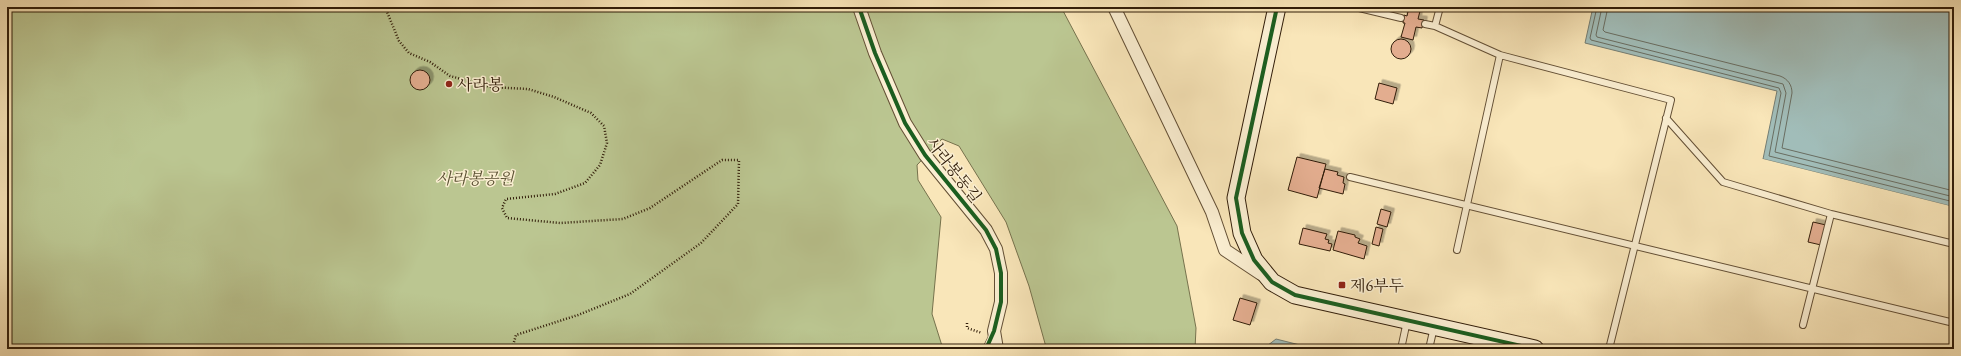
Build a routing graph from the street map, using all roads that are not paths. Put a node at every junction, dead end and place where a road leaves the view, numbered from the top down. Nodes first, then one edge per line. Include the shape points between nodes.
1 (859, 7) edge
2 (1114, 7) edge
3 (1277, 7) edge
4 (1355, 7) edge
5 (1440, 7) edge
6 (1401, 18) dead end
7 (1425, 24) dead end
8 (1435, 26) junction
9 (1500, 55) junction
10 (1666, 118) junction
11 (1350, 177) dead end
12 (1467, 206) junction
13 (1831, 214) junction
14 (1954, 244) edge
15 (1635, 246) junction
16 (1457, 250) dead end
17 (1272, 282) junction
18 (1812, 289) junction
19 (1407, 321) junction
20 (1954, 323) edge
21 (1803, 325) dead end
22 (1434, 327) junction
23 (993, 334) junction
24 (986, 349) edge
25 (997, 349) edge
26 (1401, 349) edge
27 (1429, 349) edge
28 (1535, 349) edge
29 (1609, 349) edge

1 - 23 street, 사라봉동길 via 875,53 905,123 924,156 986,230 996,249 1001,273 1001,302
2 - 17 street via 1212,212 1225,250
3 - 17 street via 1236,198 1242,233 1254,260
4 - 6 lane
5 - 8 lane
7 - 8 lane
8 - 9 lane
9 - 10 lane via 1671,100
9 - 12 lane
10 - 13 lane via 1723,182
10 - 15 lane
11 - 12 lane
12 - 15 lane
12 - 16 lane
13 - 14 lane
13 - 18 lane
15 - 18 lane
15 - 29 lane
17 - 19 street via 1295,294
18 - 20 lane
18 - 21 lane
19 - 22 street
19 - 26 lane
22 - 27 lane
22 - 28 street
23 - 24 lane, 사라봉동길
23 - 25 street

